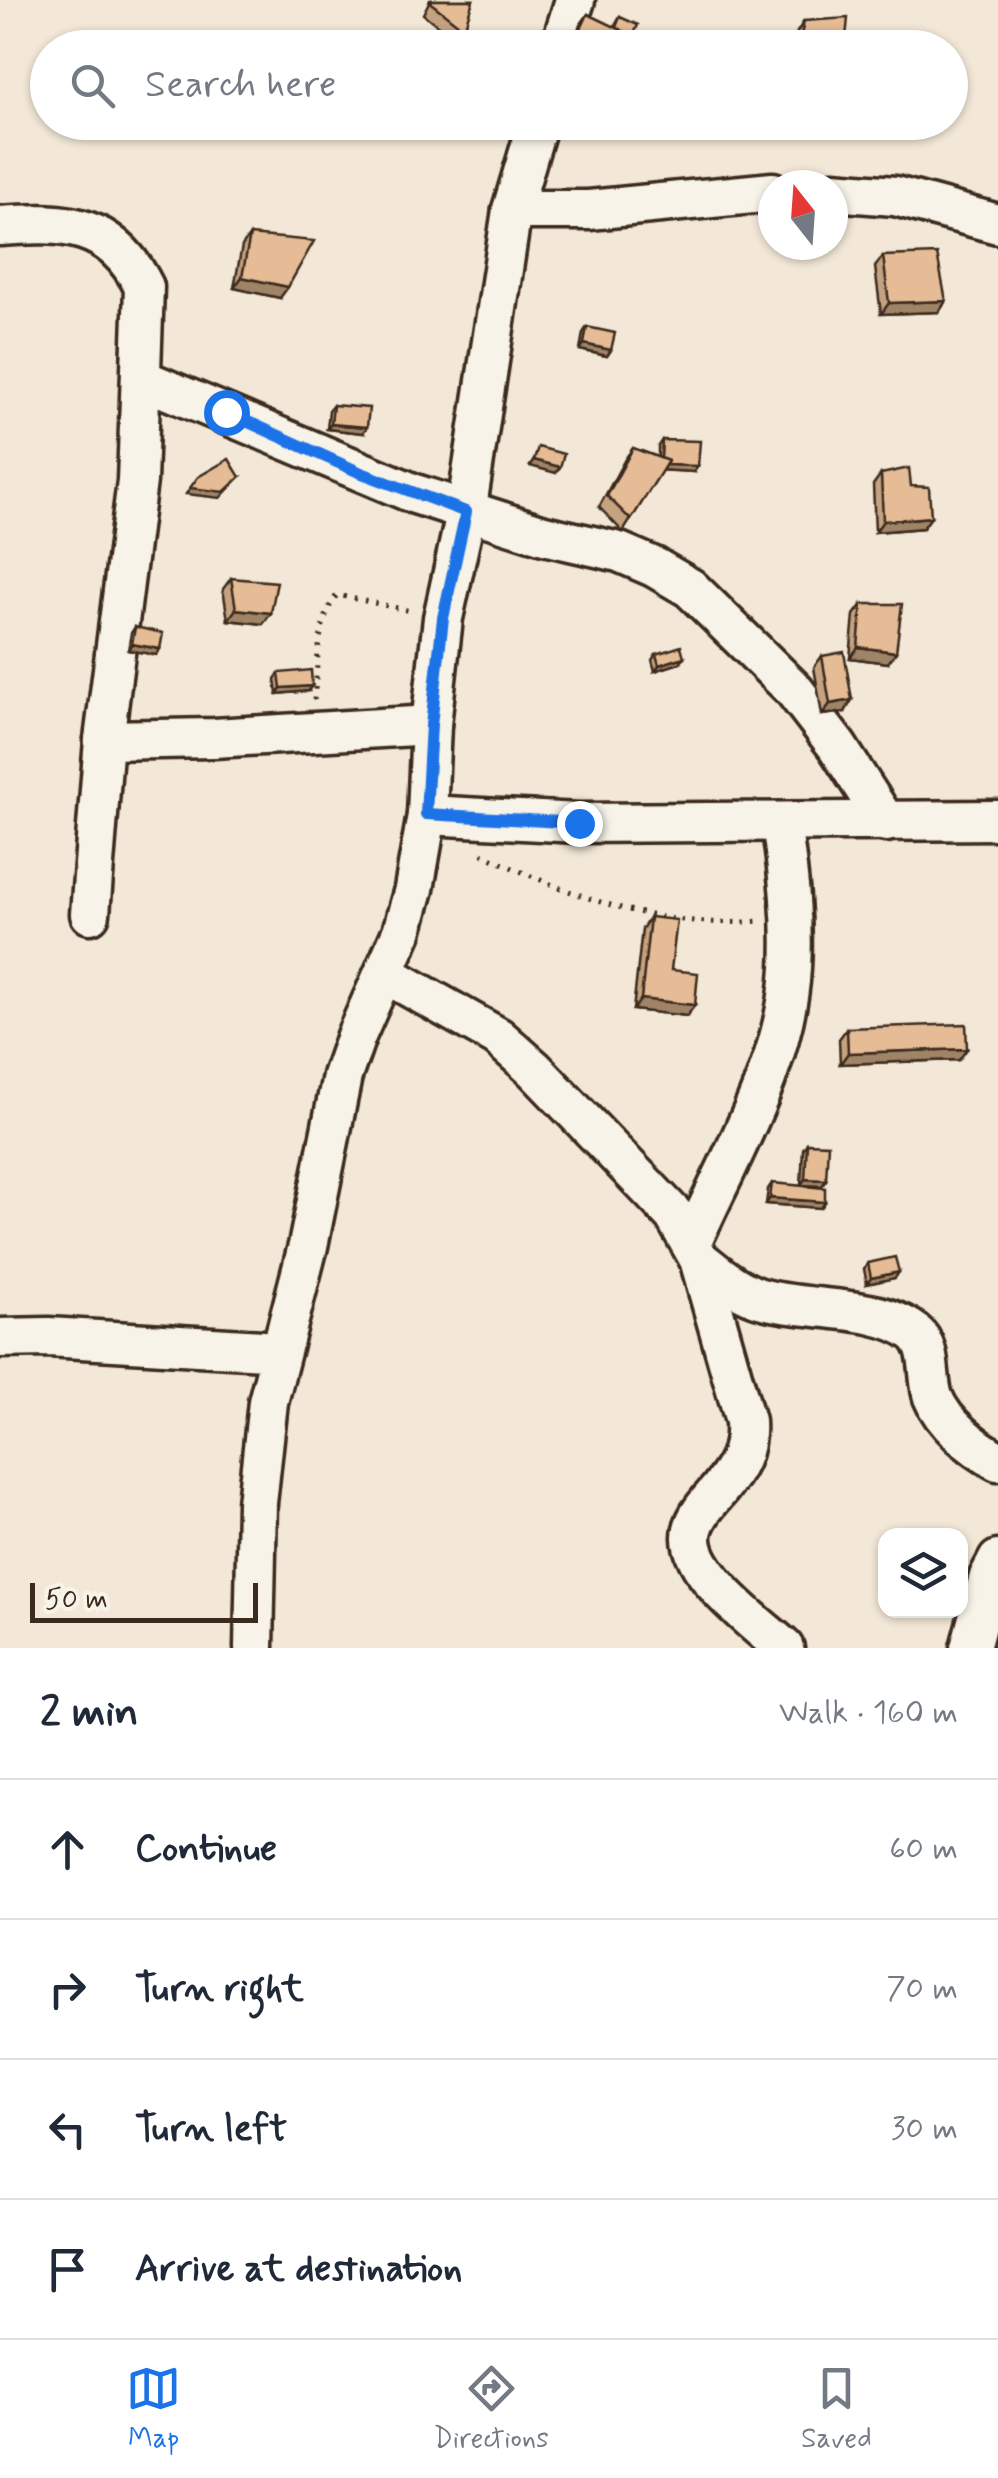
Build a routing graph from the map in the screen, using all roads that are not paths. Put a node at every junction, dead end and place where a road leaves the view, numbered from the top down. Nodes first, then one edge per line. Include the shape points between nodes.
1 (575, 0) edge
2 (566, 30) edge
3 (533, 140) edge
4 (848, 192) edge
5 (758, 193) edge
6 (512, 210) junction
7 (998, 224) edge
8 (0, 226) edge
9 (142, 379) junction
10 (466, 512) junction
11 (431, 725) junction
12 (104, 740) junction
13 (426, 814) junction
14 (998, 820) edge
15 (886, 822) junction
16 (782, 823) junction
17 (90, 914) dead end
18 (386, 974) junction
19 (696, 1250) junction
20 (0, 1338) edge
21 (280, 1351) junction
22 (998, 1461) edge
23 (998, 1560) edge
24 (254, 1648) edge
25 (784, 1648) edge
26 (970, 1648) edge

1 - 2 street
3 - 6 street
4 - 7 street via 896,196
5 - 6 street via 589,210
6 - 10 street
8 - 9 street via 54,222 102,236 132,263 144,287
9 - 10 street
9 - 12 street via 137,482
10 - 11 street via 443,618
10 - 15 street via 618,552 690,588 794,690
11 - 12 street
11 - 13 street
12 - 17 street
13 - 16 street via 579,823
13 - 18 street via 414,888
14 - 15 street
15 - 16 street
16 - 19 street via 792,918 791,972 779,1033
18 - 19 street via 498,1036 662,1200
18 - 21 street via 342,1076
19 - 22 street via 729,1283 752,1295 859,1314 914,1332 923,1343 934,1400 963,1436
19 - 25 street via 746,1437 732,1474 696,1521 695,1554 716,1586
20 - 21 street
21 - 24 street via 257,1502
23 - 26 street

